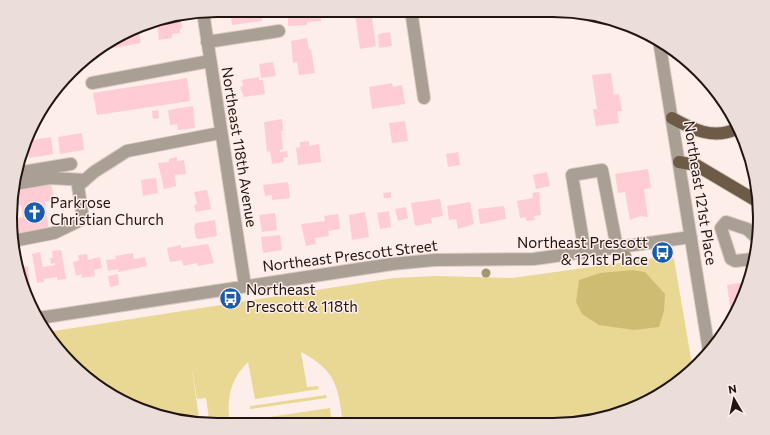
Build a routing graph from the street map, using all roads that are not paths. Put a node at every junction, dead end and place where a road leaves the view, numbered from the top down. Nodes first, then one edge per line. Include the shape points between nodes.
1 (204, 17) edge
2 (412, 17) edge
3 (279, 31) dead end
4 (207, 42) junction
5 (660, 49) edge
6 (210, 61) junction
7 (92, 83) dead end
8 (424, 98) dead end
9 (672, 118) junction
10 (732, 130) edge
11 (220, 133) junction
12 (679, 162) junction
13 (71, 164) dead end
14 (23, 171) edge
15 (85, 180) junction
16 (20, 183) edge
17 (752, 198) edge
18 (752, 234) edge
19 (691, 237) junction
20 (18, 239) edge
21 (617, 248) junction
22 (585, 253) junction
23 (748, 260) edge
24 (245, 286) junction
25 (44, 317) edge
26 (708, 344) edge

1 - 4 street, Northeast 118th Avenue
2 - 8 street
3 - 4 street
4 - 6 street, Northeast 118th Avenue
5 - 9 street, Northeast 121st Place
6 - 7 street
6 - 11 street, Northeast 118th Avenue
9 - 10 main road via 703,132 716,134
9 - 12 street, Northeast 121st Place
11 - 15 street via 127,151
11 - 24 street, Northeast 118th Avenue
12 - 17 main road via 696,165
12 - 19 street, Northeast 121st Place
13 - 14 street
15 - 16 street via 50,178
15 - 20 street via 78,186 83,219 54,233
18 - 23 street via 746,229 726,222 721,228 731,259
19 - 21 street, Northeast Prescott Street
19 - 26 street, Northeast 121st Place
21 - 22 street, Northeast Prescott Street
21 - 22 street via 602,170 572,175
22 - 24 street, Northeast Prescott Street via 534,260 413,261
24 - 25 street, Northeast Prescott Street

